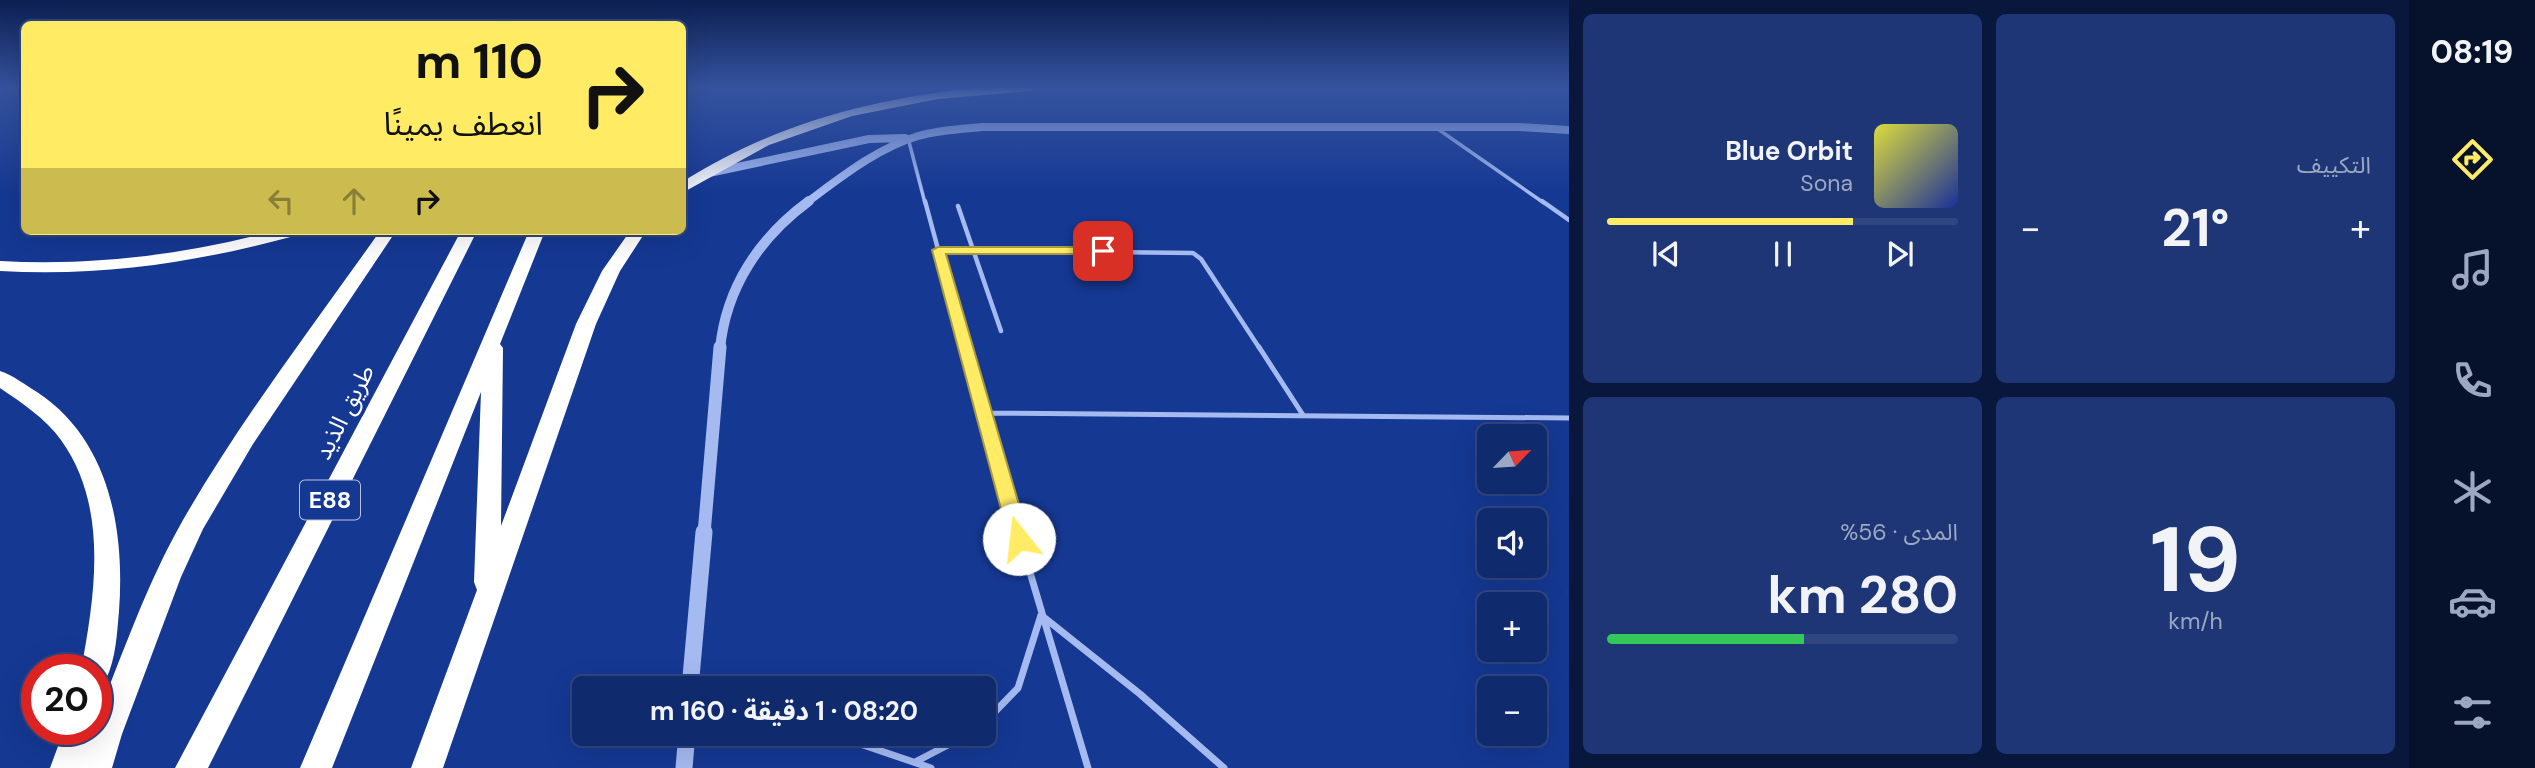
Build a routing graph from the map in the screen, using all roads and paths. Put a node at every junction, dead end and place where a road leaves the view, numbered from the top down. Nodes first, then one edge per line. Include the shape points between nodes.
1 (809, 123) edge
2 (1435, 127) junction
3 (1569, 130) edge
4 (908, 138) junction
5 (703, 175) junction
6 (686, 186) edge
7 (958, 206) dead end
8 (1569, 220) edge
9 (276, 235) edge
10 (385, 235) edge
11 (467, 235) edge
12 (535, 235) edge
13 (635, 235) edge
14 (938, 250) junction
15 (973, 250) junction
16 (0, 266) edge
17 (1001, 331) dead end
18 (492, 339) junction
19 (0, 378) edge
20 (982, 413) junction
21 (1303, 415) junction
22 (1569, 418) edge
23 (485, 605) junction
24 (1041, 615) junction
25 (99, 654) edge
26 (692, 676) edge
27 (996, 711) edge
28 (74, 745) edge
29 (686, 746) edge
30 (867, 746) edge
31 (946, 746) edge
32 (915, 762) junction
33 (66, 768) edge
34 (96, 768) edge
35 (191, 768) edge
36 (316, 768) edge
37 (427, 768) edge
38 (684, 768) edge
39 (931, 768) edge
40 (1088, 768) edge
41 (1224, 768) edge

1 - 5 highway via 762,141
2 - 3 street
2 - 4 street via 982,127
2 - 8 lane
4 - 5 street via 869,139
4 - 14 lane
4 - 26 street via 820,191 787,217 759,247 732,296 721,341
5 - 6 highway
7 - 15 lane
9 - 16 highway via 141,264 78,269
10 - 34 highway via 244,440 192,527 168,577
11 - 35 highway, طريق الذيد / E88
12 - 18 highway
13 - 23 highway via 611,271 586,324
14 - 15 lane
14 - 20 lane
15 - 17 lane
15 - 21 lane via 1194,253
18 - 23 highway
18 - 36 highway
19 - 25 highway via 23,390 56,418 82,453 101,497 110,551 107,618
20 - 21 lane
20 - 24 lane
21 - 22 lane
23 - 37 highway
24 - 27 lane via 1018,688
24 - 40 lane
24 - 41 lane
28 - 33 highway
29 - 38 street
30 - 32 lane
31 - 32 lane
32 - 39 lane

